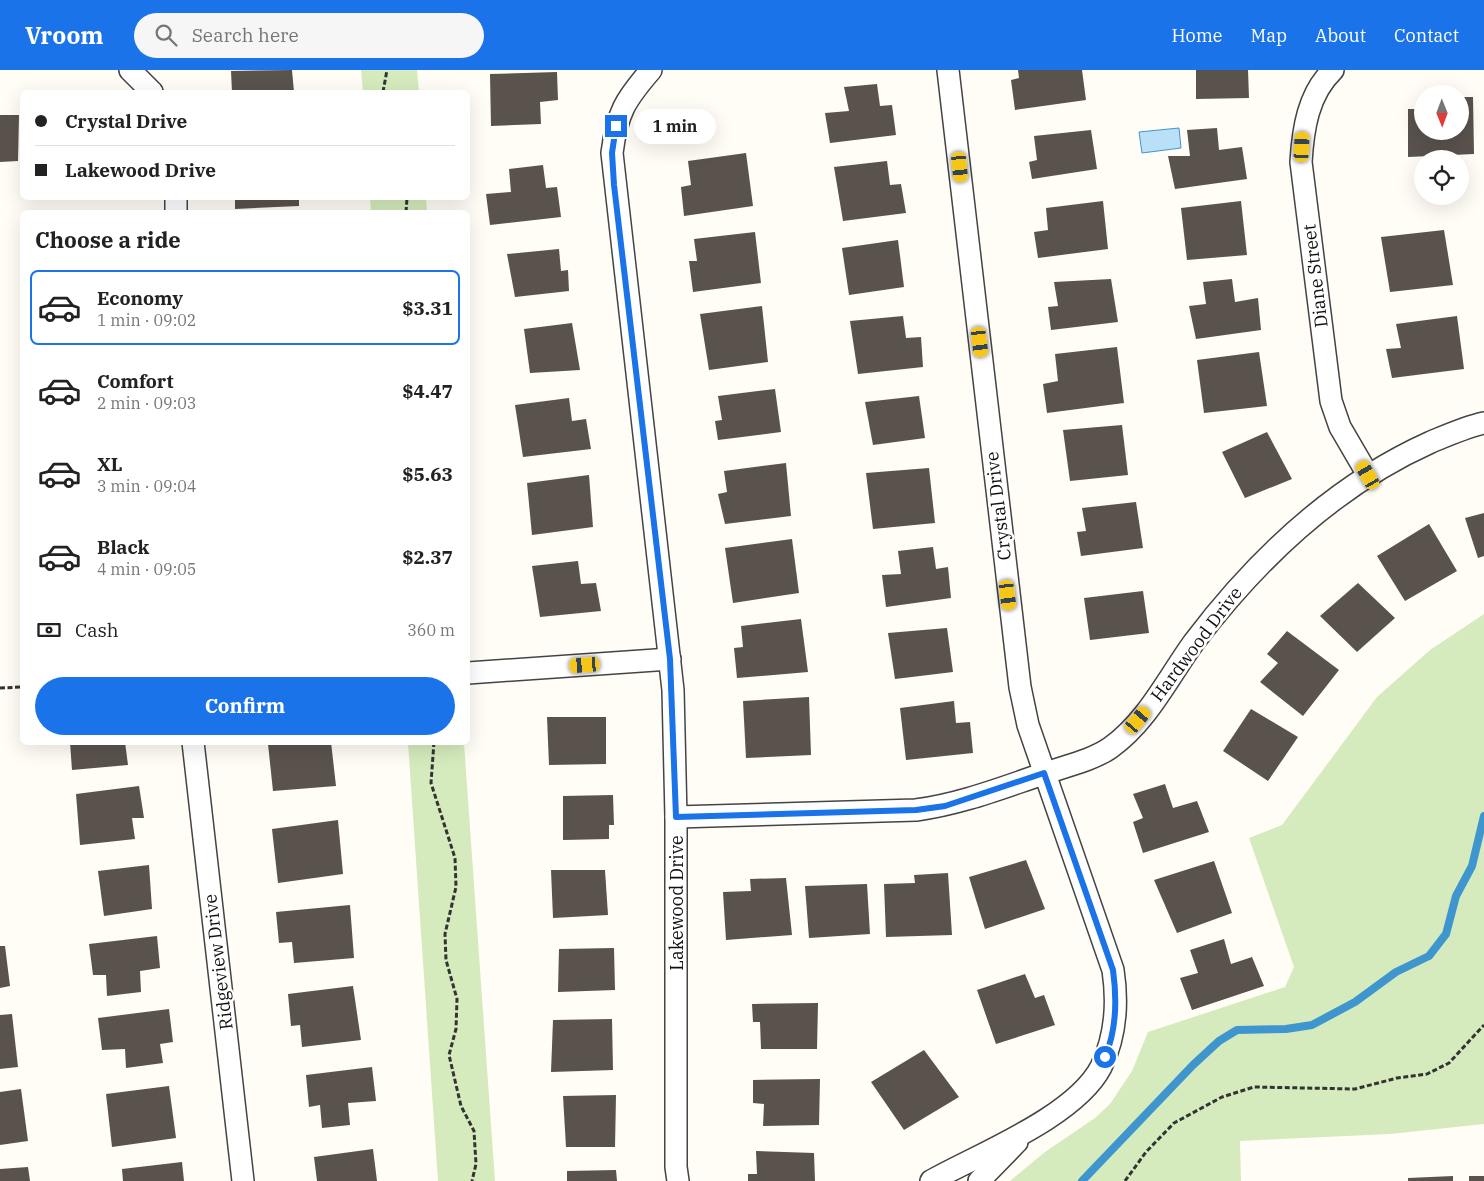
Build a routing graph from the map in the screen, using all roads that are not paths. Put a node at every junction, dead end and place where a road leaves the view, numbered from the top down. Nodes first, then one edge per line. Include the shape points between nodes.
1 (651, 70) edge
2 (948, 70) edge
3 (1331, 72) edge
4 (1484, 423) edge
5 (1368, 475) junction
6 (670, 659) junction
7 (470, 673) edge
8 (193, 745) edge
9 (1044, 773) junction
10 (676, 817) junction
11 (1026, 1131) junction
12 (243, 1181) edge
13 (678, 1181) edge
14 (931, 1181) edge
15 (978, 1181) edge

1 - 6 street, Lakewood Drive via 624,105 616,126 612,153
2 - 9 street, Crystal Drive via 1020,687 1028,725
3 - 5 street, Diane Street via 1316,92 1310,108 1303,133 1301,162 1332,401 1340,427
4 - 5 street, Hardwood Drive via 1414,450
5 - 9 street, Hardwood Drive via 1304,522 1268,556 1230,597 1129,732 1109,749
6 - 7 street
6 - 10 street, Lakewood Drive
8 - 12 street, Ridgeview Drive
9 - 10 street, Hardwood Drive via 945,806 916,810
9 - 11 street, Crystal Drive via 1113,970 1116,1002 1110,1046 1100,1068 1069,1102
10 - 13 street, Lakewood Drive
11 - 14 street, Crystal Drive
11 - 15 street, Crystal Drive

